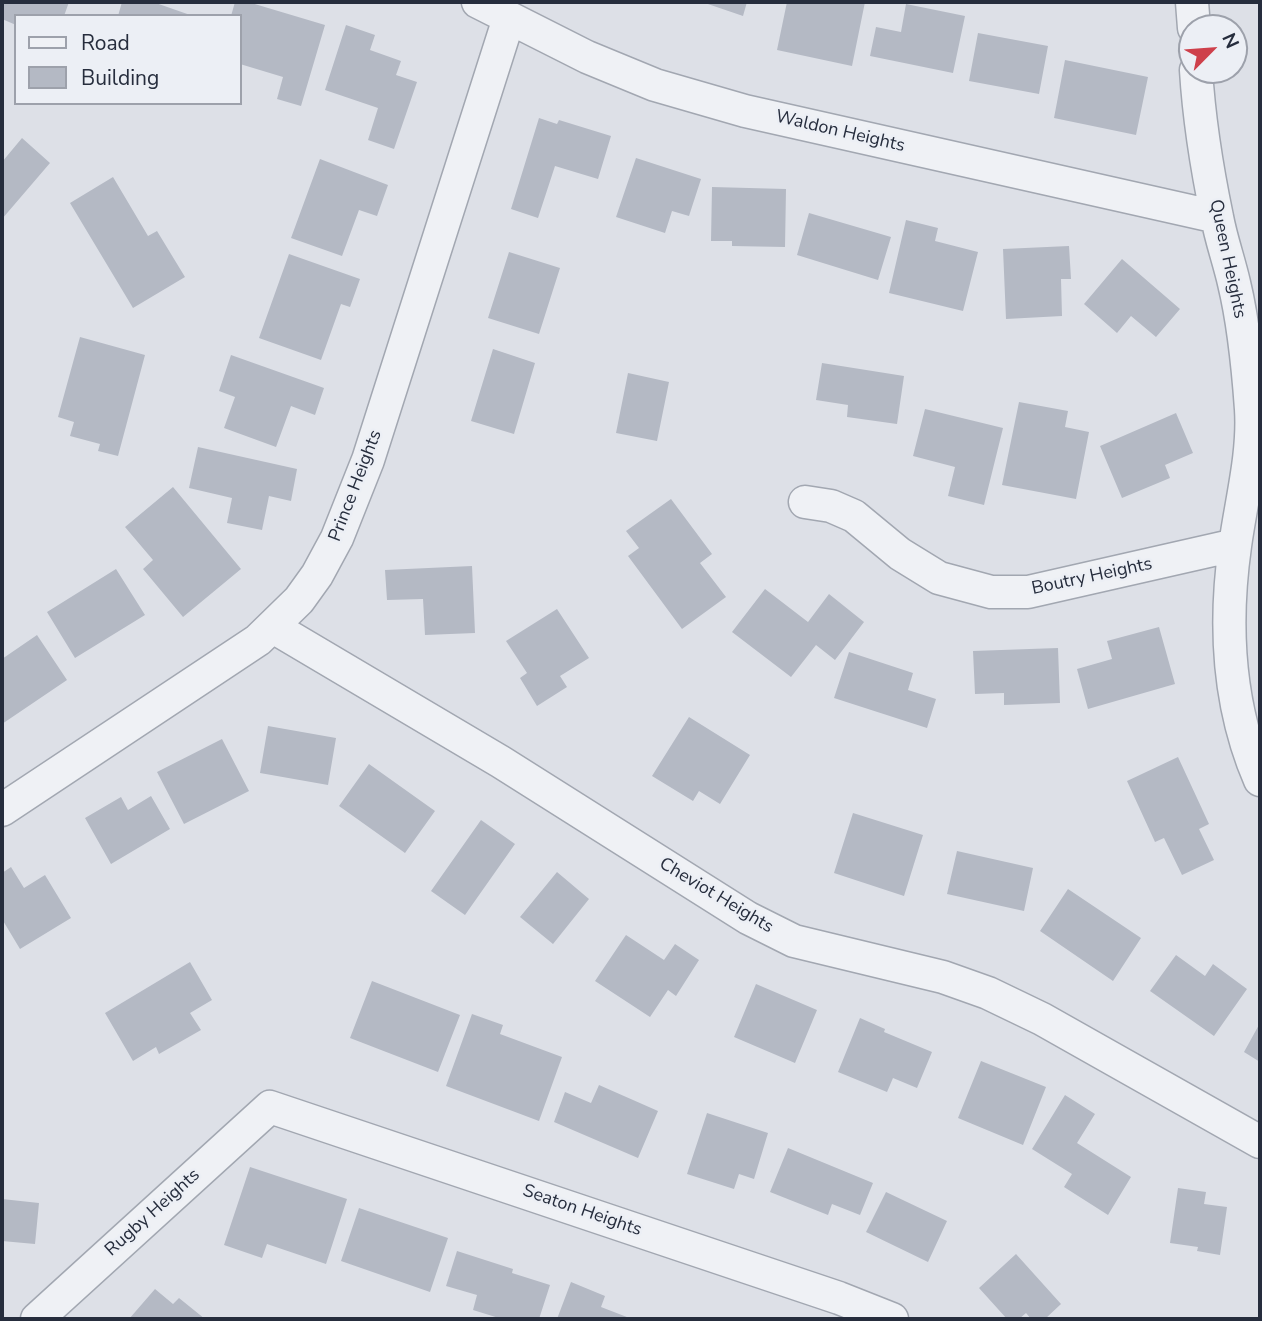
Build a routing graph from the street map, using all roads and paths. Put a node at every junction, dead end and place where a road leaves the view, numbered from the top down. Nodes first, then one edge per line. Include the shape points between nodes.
1 (478, 2) edge
2 (509, 18) junction
3 (1197, 84) edge
4 (1217, 217) junction
5 (804, 502) dead end
6 (1235, 545) junction
7 (273, 627) junction
8 (1260, 780) edge
9 (2, 810) edge
10 (270, 1107) joint
11 (1260, 1142) edge
12 (37, 1319) edge
13 (891, 1319) edge

1 - 2 street, Waldon Heights
2 - 4 street, Waldon Heights via 655,85 745,111
2 - 7 street, Prince Heights via 368,460 317,575
3 - 4 street, Queen Heights
4 - 6 street, Queen Heights via 1235,285 1252,413
5 - 6 street, Boutry Heights via 854,516 900,554 939,578 991,592 1028,592
6 - 8 street, Queen Heights via 1229,645 1234,690
7 - 9 street, Prince Heights
7 - 11 street, Cheviot Heights via 501,762 748,919 794,940 943,977 988,993
10 - 12 street, Rugby Heights
10 - 13 street, Seaton Heights

